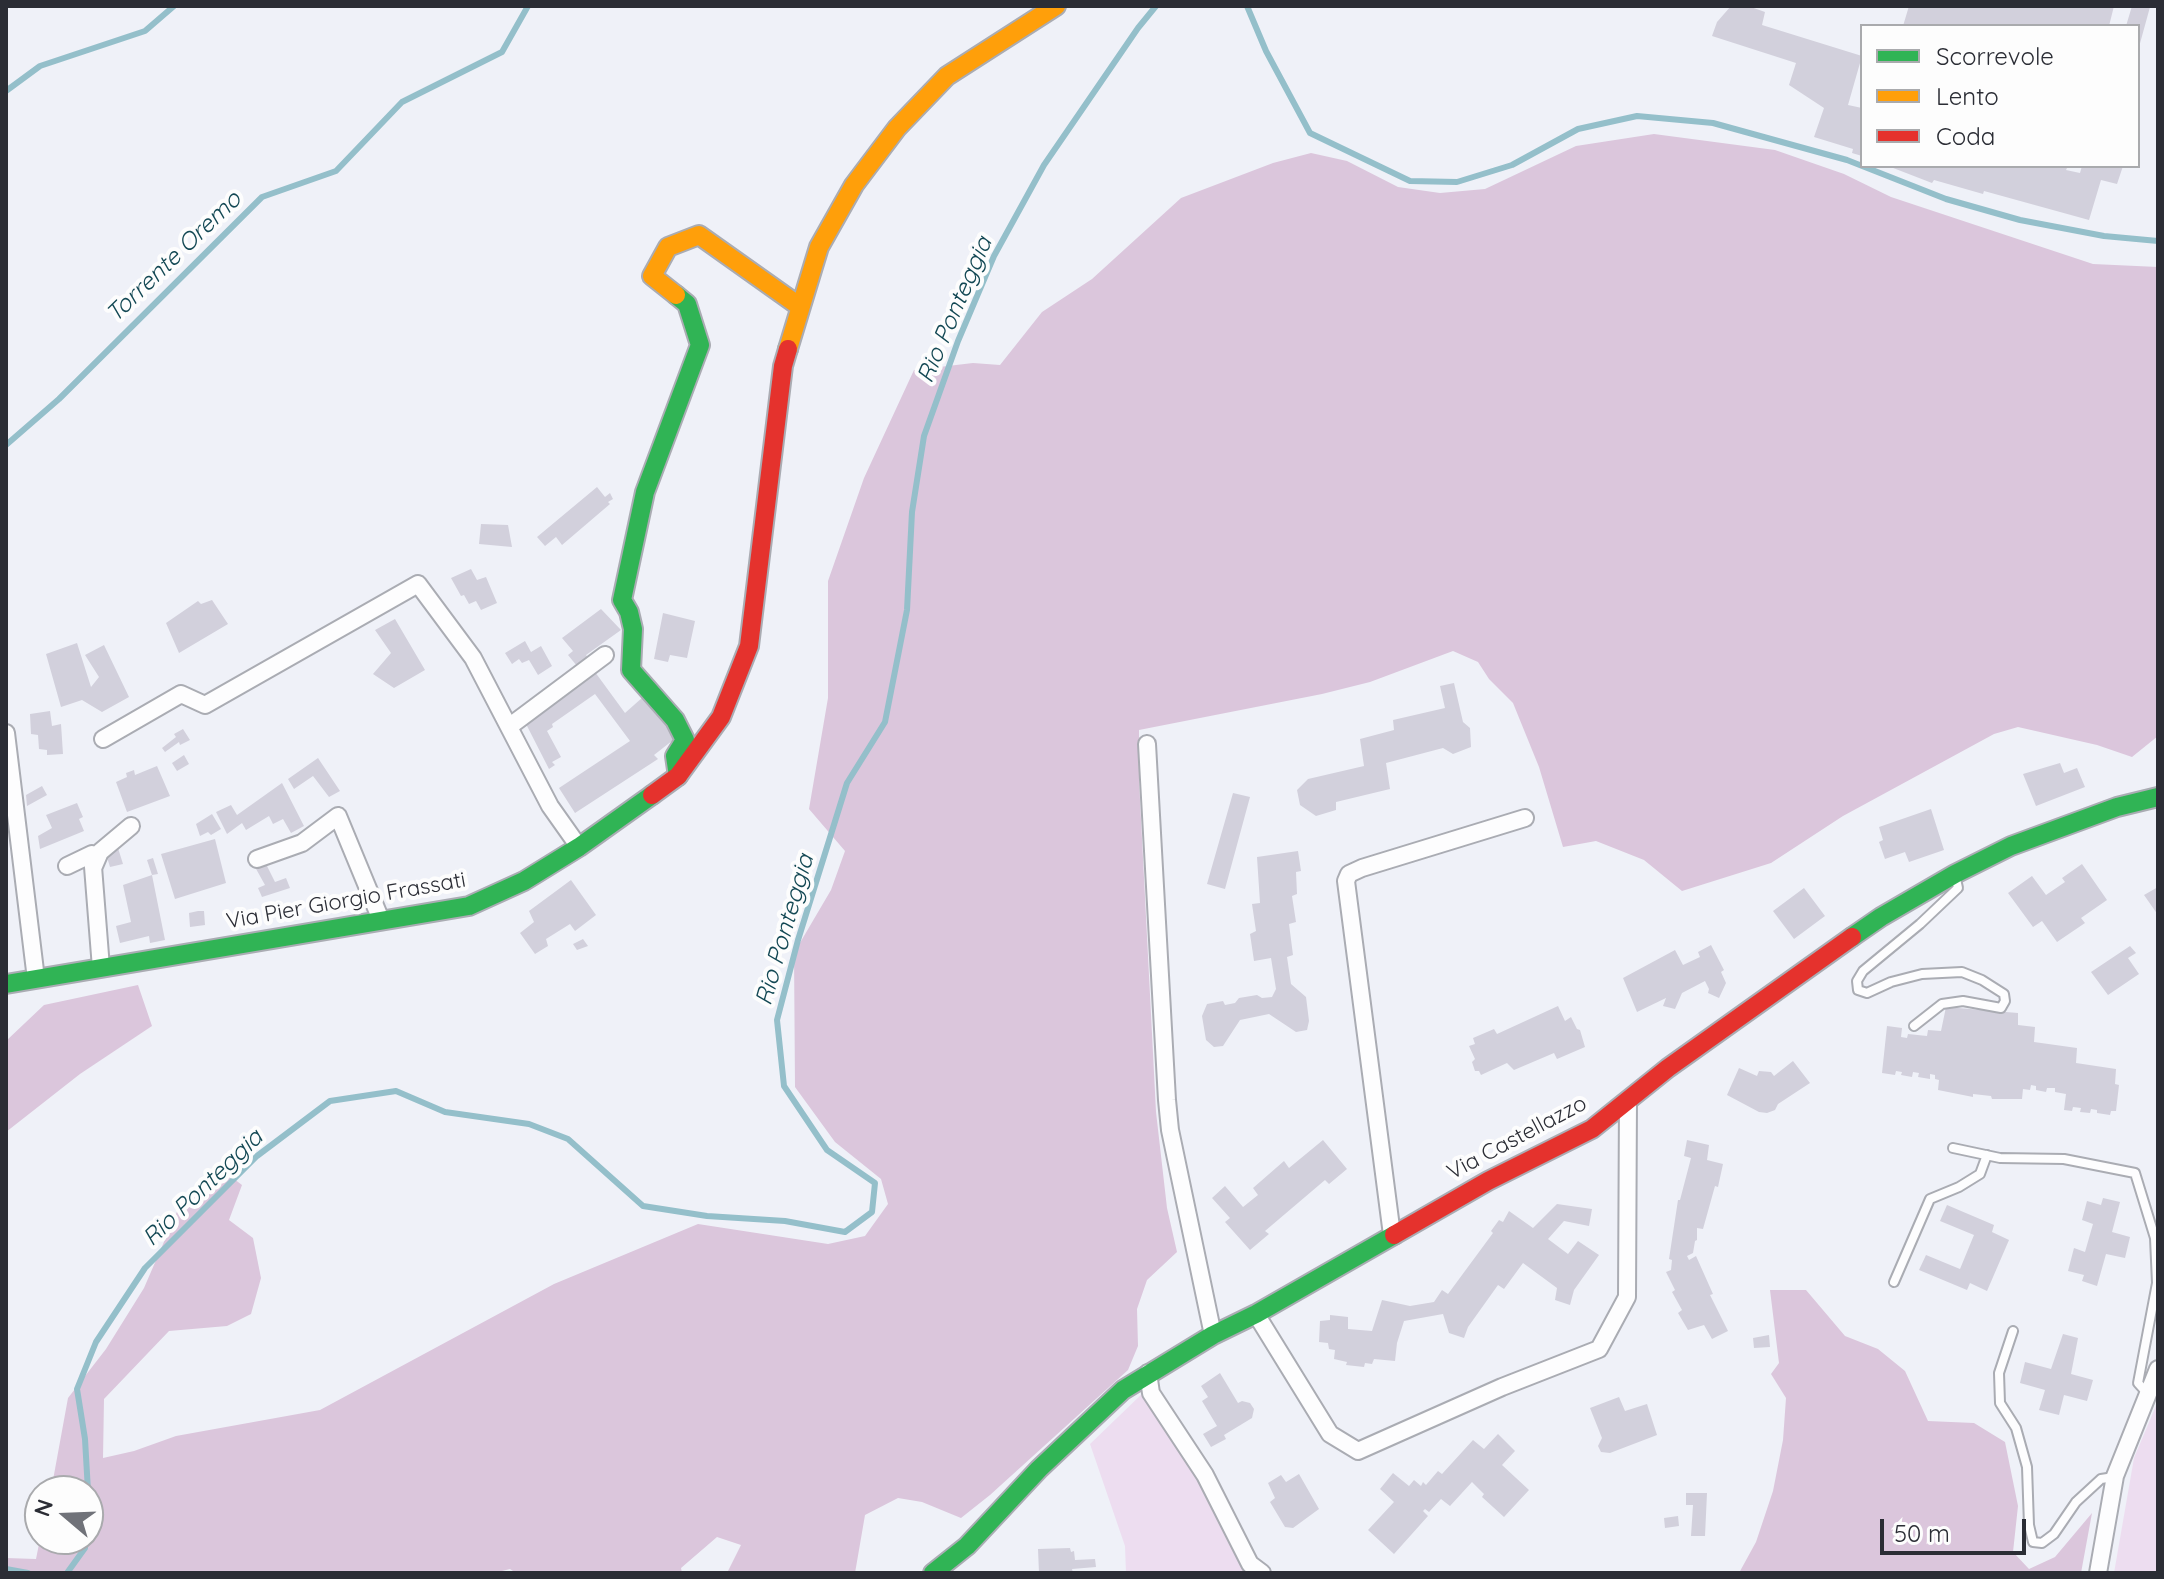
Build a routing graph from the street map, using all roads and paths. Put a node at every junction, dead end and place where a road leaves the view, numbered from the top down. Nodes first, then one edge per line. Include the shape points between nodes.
1 (1056, 6) edge
2 (799, 306) junction
3 (605, 655) dead end
4 (510, 726) junction
5 (6, 733) edge
6 (103, 739) dead end
7 (1147, 744) dead end
8 (672, 781) junction
9 (2158, 797) edge
10 (1525, 818) dead end
11 (131, 826) dead end
12 (579, 847) junction
13 (257, 859) dead end
14 (67, 866) dead end
15 (94, 868) junction
16 (1955, 874) junction
17 (381, 920) junction
18 (101, 968) junction
19 (36, 979) junction
20 (6, 984) edge
21 (1914, 1026) dead end
22 (1628, 1100) junction
23 (1953, 1148) dead end
24 (1987, 1155) junction
25 (1392, 1235) junction
26 (1894, 1282) dead end
27 (1256, 1314) junction
28 (2013, 1331) dead end
29 (1213, 1335) junction
30 (2158, 1369) edge
31 (1148, 1373) junction
32 (2147, 1393) junction
33 (2115, 1476) junction
34 (933, 1573) edge
35 (1262, 1573) edge
36 (2098, 1573) edge

1 - 2 street, Via Pier Giorgio Frassati via 947,76 897,128 835,215
2 - 8 street, Via Pier Giorgio Frassati via 783,366 749,646 721,717
2 - 8 street via 699,235 668,247 652,276 687,304 700,345 645,492 622,600 633,629 631,670 675,720 685,740 675,756
3 - 4 street
4 - 6 street via 473,658 418,584 205,705 181,694
4 - 12 street via 550,806
5 - 19 street
7 - 29 street via 1170,1130
8 - 12 street, Via Pier Giorgio Frassati
9 - 16 street, Via Castellazzo via 2011,846
10 - 25 street via 1362,868 1346,881
11 - 15 street via 100,852
12 - 17 street, Via Pier Giorgio Frassati via 469,906
13 - 17 street via 302,843 338,816
14 - 15 street via 92,854
15 - 18 street
16 - 21 lane via 1958,888 1863,971 1858,990 1867,993 1922,974 1962,972 2004,994 2005,1001 2001,1008 1963,1001 1942,1004
16 - 22 street, Via Castellazzo via 1881,917
17 - 18 street, Via Pier Giorgio Frassati
18 - 19 street, Via Pier Giorgio Frassati
19 - 20 street, Via Pier Giorgio Frassati
22 - 25 street, Via Castellazzo via 1592,1129
22 - 27 street via 1627,1297 1599,1349 1358,1451 1330,1434
23 - 24 lane
24 - 26 lane via 1980,1174 1930,1199
24 - 32 lane via 2064,1159 2135,1173 2155,1238 2157,1283 2138,1383
25 - 27 street, Via Castellazzo
27 - 29 street, Via Castellazzo
28 - 33 lane via 1999,1373 2000,1403 2016,1428 2027,1467 2033,1542 2042,1543 2054,1534 2076,1502 2101,1479
29 - 31 street, Via Castellazzo
30 - 32 street
31 - 34 street, Via Castellazzo via 1123,1390 967,1546
31 - 35 street via 1151,1393 1205,1475 1250,1564
32 - 33 street
33 - 36 street

